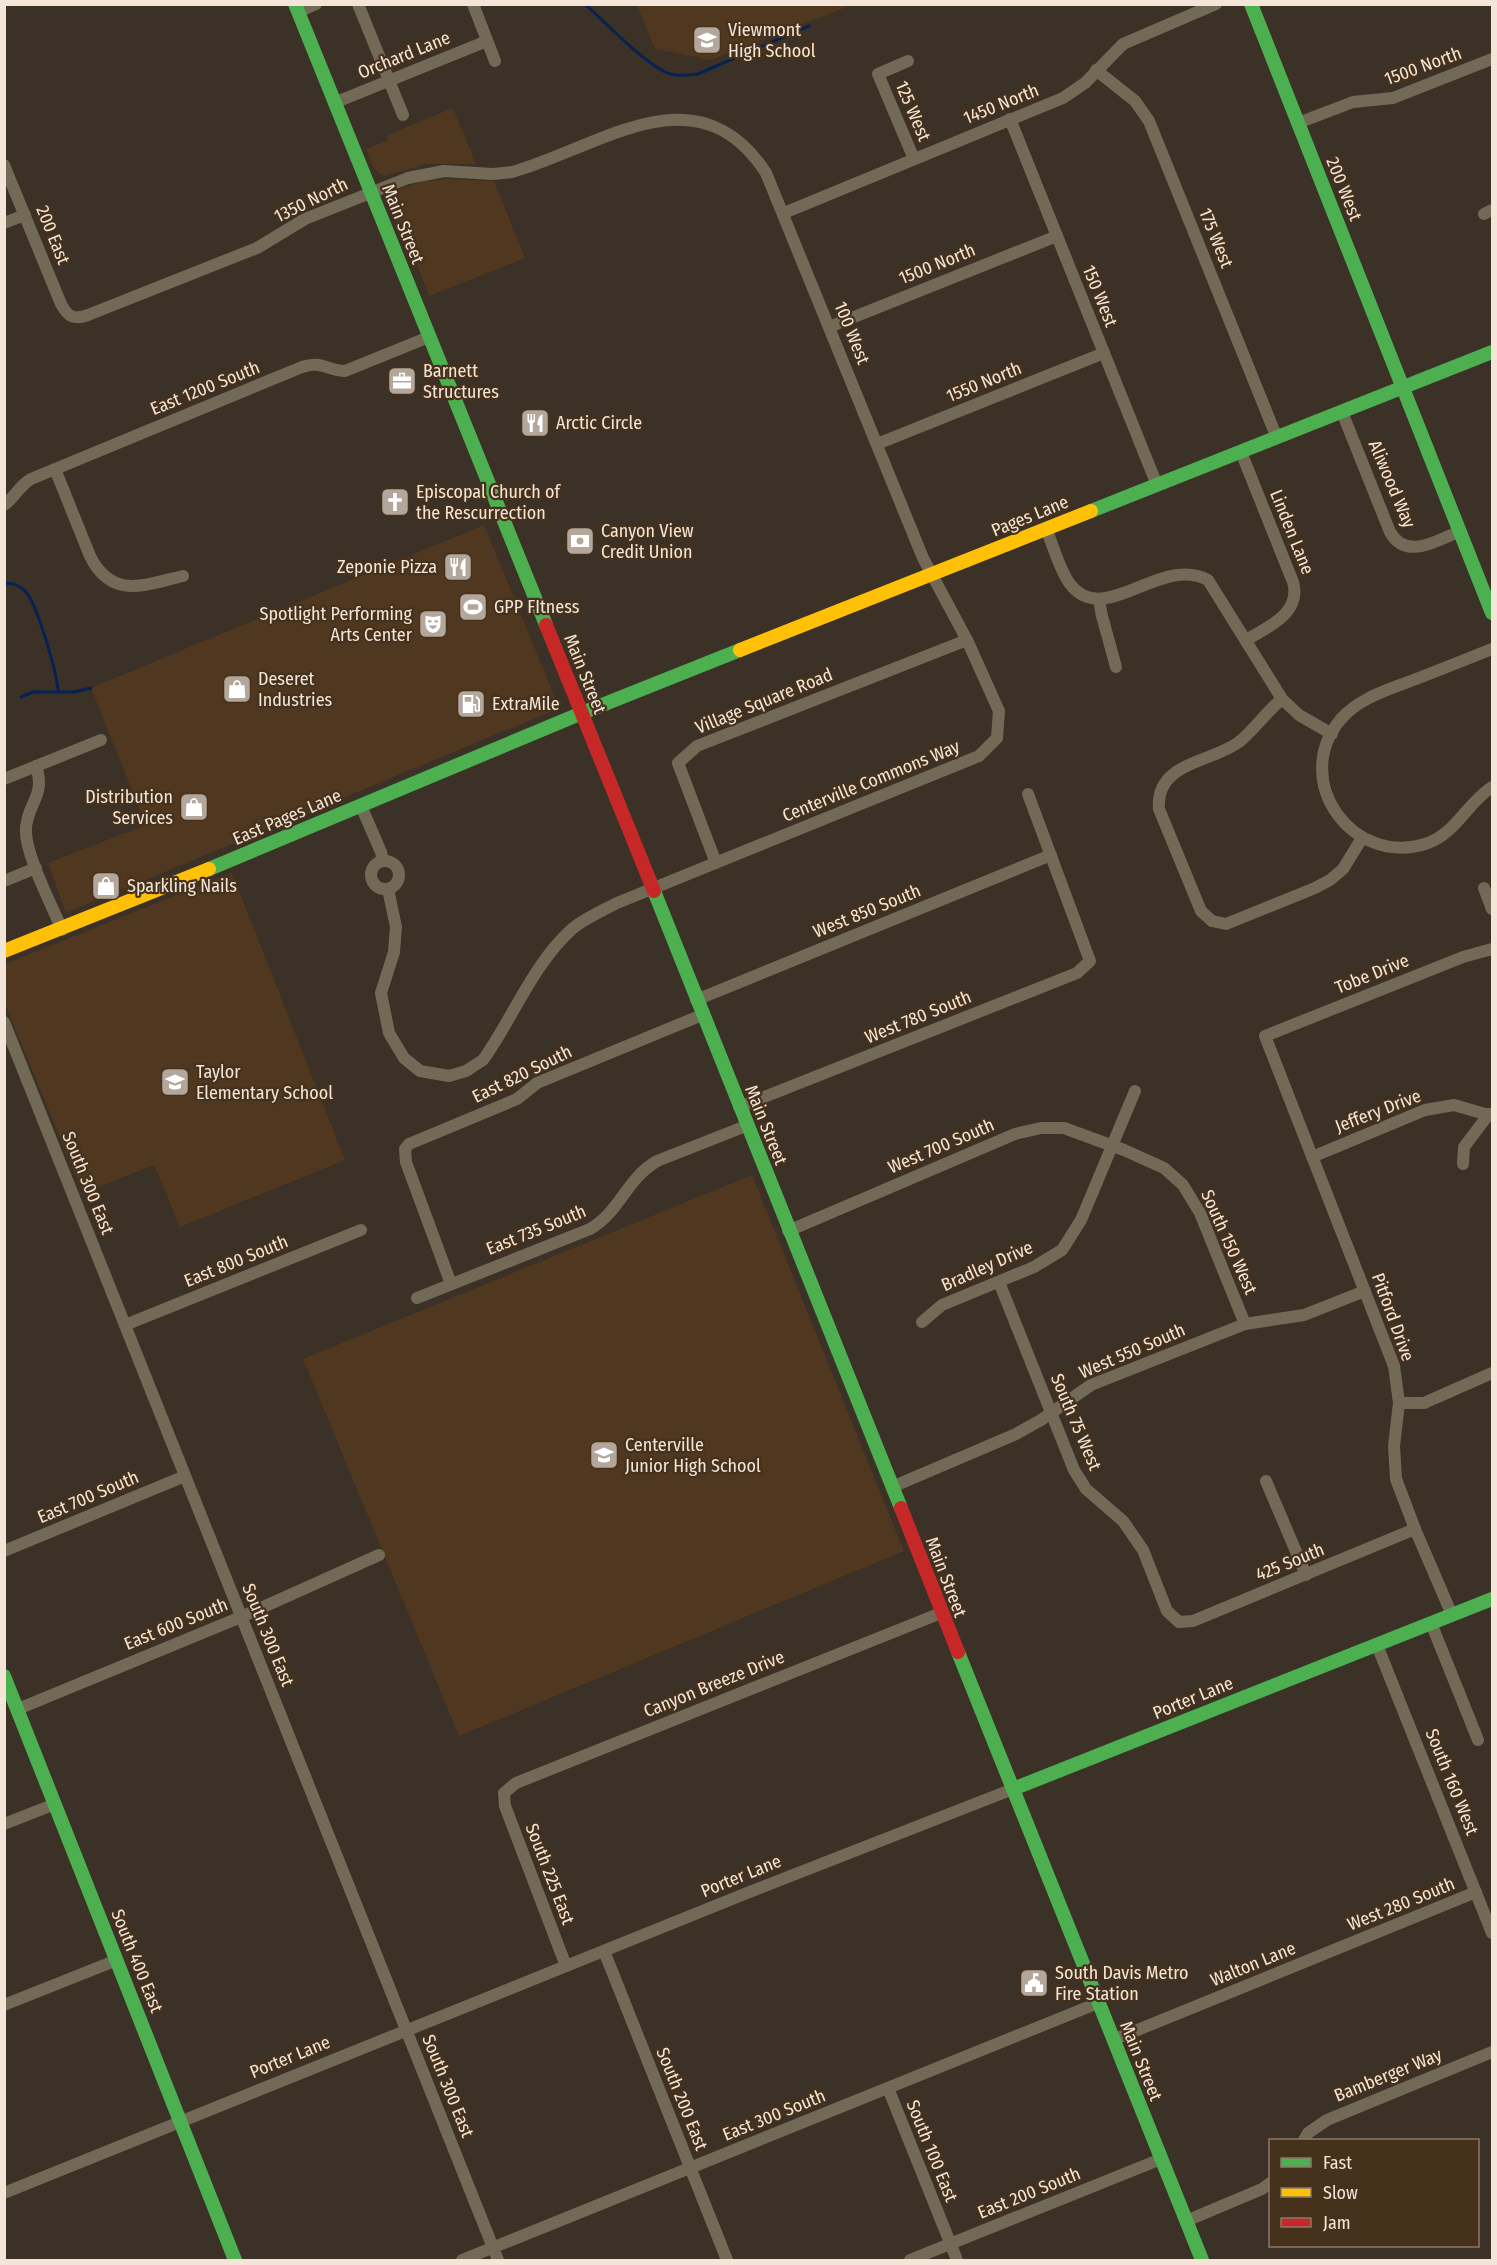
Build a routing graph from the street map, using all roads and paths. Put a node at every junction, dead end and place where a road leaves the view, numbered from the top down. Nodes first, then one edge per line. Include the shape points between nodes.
1 (316, 4) edge
2 (358, 4) edge
3 (473, 4) edge
4 (1216, 4) edge
5 (1251, 4) edge
6 (296, 8) edge
7 (488, 41) junction
8 (1492, 59) edge
9 (495, 60) dead end
10 (908, 62) dead end
11 (1096, 70) junction
12 (389, 81) junction
13 (334, 103) junction
14 (403, 115) dead end
15 (1010, 119) junction
16 (1298, 123) junction
17 (712, 126) joint
18 (914, 159) junction
19 (4, 165) edge
20 (370, 192) junction
21 (784, 213) junction
22 (25, 215) junction
23 (4, 223) edge
24 (1057, 236) junction
25 (71, 317) joint
26 (830, 327) junction
27 (429, 337) junction
28 (1492, 352) edge
29 (1104, 354) junction
30 (1403, 388) junction
31 (1342, 412) junction
32 (1277, 438) junction
33 (877, 444) junction
34 (1241, 452) junction
35 (55, 469) junction
36 (1157, 485) junction
37 (4, 505) edge
38 (1046, 529) junction
39 (1460, 531) junction
40 (930, 575) junction
41 (183, 576) dead end
42 (1099, 600) junction
43 (1492, 613) edge
44 (967, 640) junction
45 (1246, 640) junction
46 (1492, 649) edge
47 (1116, 667) dead end
48 (1282, 699) junction
49 (582, 713) junction
50 (1332, 734) junction
51 (101, 740) dead end
52 (36, 766) junction
53 (4, 778) edge
54 (1492, 787) edge
55 (1028, 794) dead end
56 (361, 806) junction
57 (1362, 838) junction
58 (1051, 855) junction
59 (383, 861) junction
60 (716, 863) junction
61 (36, 868) junction
62 (4, 881) edge
63 (388, 888) junction
64 (1484, 888) dead end
65 (652, 889) junction
66 (1492, 909) edge
67 (62, 930) junction
68 (1492, 949) edge
69 (4, 951) edge
70 (696, 1000) junction
71 (702, 1015) junction
72 (4, 1022) edge
73 (1265, 1036) joint
74 (1135, 1091) dead end
75 (739, 1107) junction
76 (1491, 1115) edge
77 (746, 1126) junction
78 (1113, 1145) junction
79 (1312, 1157) junction
80 (1463, 1164) dead end
81 (361, 1230) dead end
82 (788, 1231) junction
83 (999, 1282) junction
84 (451, 1284) junction
85 (1365, 1291) junction
86 (417, 1298) dead end
87 (922, 1322) dead end
88 (1245, 1324) junction
89 (125, 1325) junction
90 (1492, 1373) edge
91 (1399, 1403) junction
92 (1051, 1413) junction
93 (186, 1476) junction
94 (1266, 1481) dead end
95 (892, 1487) junction
96 (1414, 1530) junction
97 (4, 1551) edge
98 (379, 1555) dead end
99 (1306, 1575) junction
100 (1492, 1599) edge
101 (941, 1613) junction
102 (1452, 1615) junction
103 (241, 1617) junction
104 (1179, 1622) joint
105 (1431, 1623) junction
106 (1377, 1645) junction
107 (4, 1676) edge
108 (18, 1709) junction
109 (1478, 1740) dead end
110 (1013, 1789) junction
111 (504, 1793) joint
112 (55, 1804) junction
113 (4, 1824) edge
114 (1476, 1892) junction
115 (1492, 1933) edge
116 (1339, 1948) joint
117 (604, 1951) junction
118 (117, 1960) junction
119 (566, 1966) junction
120 (1098, 2003) junction
121 (4, 2005) edge
122 (406, 2030) junction
123 (1113, 2040) junction
124 (1492, 2052) edge
125 (888, 2088) junction
126 (181, 2120) junction
127 (1305, 2139) edge
128 (1161, 2159) junction
129 (690, 2168) junction
130 (1269, 2184) edge
131 (4, 2193) edge
132 (1186, 2221) junction
133 (951, 2244) junction
134 (493, 2248) junction
135 (235, 2260) edge
136 (462, 2260) edge
137 (498, 2260) edge
138 (727, 2260) edge
139 (910, 2260) edge
140 (957, 2260) edge
141 (1202, 2260) edge

1 - 6 street
2 - 12 street
3 - 7 street
4 - 11 street, 1450 North via 1131,39
5 - 16 main road, 200 West
6 - 13 main road, Main Street
7 - 9 street
7 - 12 street, Orchard Lane
8 - 16 street, 1500 North via 1393,98 1353,102
10 - 18 street, 125 West via 878,74
11 - 15 street, 1450 North via 1071,93
11 - 32 street, 175 West via 1135,101 1149,121
12 - 13 street, Orchard Lane
12 - 14 street
13 - 20 main road, Main Street
15 - 18 street, 1450 North
15 - 24 street, 150 West
16 - 30 main road, 200 West
17 - 20 street, 1350 North via 676,119 643,123 512,172 432,172
17 - 21 street, 100 West via 739,142 760,164
18 - 21 street, 1450 North
19 - 22 street, 200 East
20 - 25 street, 1350 North via 305,219 257,248 88,315
20 - 27 main road, Main Street
21 - 26 street, 100 West
22 - 23 street
22 - 25 street, 200 East via 61,304
24 - 26 street, 1500 North
24 - 29 street, 150 West
26 - 33 street, 100 West
27 - 35 street, East 1200 South via 345,371 309,364
27 - 49 main road, Main Street
28 - 30 main road, Pages Lane
29 - 33 street, 1550 North
29 - 36 street, 150 West
30 - 31 main road, Pages Lane
30 - 39 main road, 200 West
31 - 32 main road, Pages Lane
31 - 39 street, Aliwood Way via 1395,540 1418,548
32 - 34 main road, Pages Lane
33 - 40 street, 100 West
34 - 36 main road, Pages Lane
34 - 45 street, Linden Lane via 1295,593 1286,614
35 - 37 street, East 1200 South via 26,482
35 - 41 street via 90,556 105,579 129,587
36 - 38 main road, Pages Lane
38 - 40 main road, Pages Lane
38 - 42 street via 1069,583 1086,597
39 - 43 main road
40 - 44 street, Centerville Commons Way
40 - 49 main road, Pages Lane
42 - 45 street via 1174,576 1195,574 1213,585
42 - 47 street
44 - 60 street, Centerville Commons Way via 999,711 997,738 979,756
44 - 60 street, Village Square Road via 696,746 678,763
45 - 48 street
46 - 50 street via 1364,701 1345,715
48 - 50 street via 1299,715
48 - 57 street via 1238,742 1178,770 1162,787 1159,808 1201,911 1212,921 1226,924 1316,888 1343,869
49 - 56 main road, East Pages Lane
49 - 65 main road, Main Street
50 - 57 street via 1323,762 1326,791 1341,820
51 - 52 street
52 - 53 street
52 - 61 street via 39,792 26,830
54 - 57 street via 1449,831 1428,843 1392,847
55 - 58 street
56 - 59 street
56 - 67 main road, East Pages Lane
58 - 70 street, West 850 South
58 - 75 street, West 780 South via 1090,961 1077,973
59 - 63 street via 392,862 399,871 397,882
59 - 63 street via 375,866 371,876 378,887
60 - 65 street, Centerville Commons Way
61 - 62 street
61 - 67 street
63 - 65 street, Centerville Commons Way via 396,927 394,952 381,993 389,1033 404,1058 420,1071 449,1076 483,1060 553,949 573,929 609,907
64 - 66 street
65 - 70 main road, Main Street
67 - 69 main road, East Pages Lane
68 - 73 street, Tobe Drive
70 - 71 main road, Main Street
71 - 75 main road, Main Street
71 - 84 street, East 820 South via 537,1083 517,1099 405,1149 406,1162
72 - 89 street, South 300 East
73 - 79 street, Pitford Drive
74 - 78 street, Bradley Drive
75 - 77 main road, Main Street
76 - 79 street, Jeffery Drive via 1454,1105 1425,1110
76 - 80 street via 1464,1147
77 - 82 main road, Main Street
77 - 84 street, East 735 South via 645,1168 608,1216 590,1229
78 - 82 street, West 700 South via 1064,1128 1015,1134
78 - 83 street, Bradley Drive via 1081,1220 1062,1250
78 - 88 street, South 150 West via 1164,1168 1183,1185 1200,1213
79 - 85 street, Pitford Drive
81 - 89 street, East 800 South
82 - 95 main road, Main Street
83 - 87 street, Bradley Drive via 942,1305
83 - 92 street, South 75 West
84 - 86 street, East 735 South
85 - 88 street, West 550 South via 1304,1315
85 - 91 street, Pitford Drive via 1394,1366
88 - 92 street, West 550 South via 1091,1385
89 - 93 street, South 300 East
90 - 91 street via 1424,1403
91 - 96 street, Pitford Drive via 1394,1446 1396,1479
92 - 95 street, West 550 South via 1016,1434
92 - 104 street, South 75 West via 1074,1470 1086,1489 1123,1521 1143,1550 1167,1611
93 - 97 street, East 700 South
93 - 103 street, South 300 East
94 - 99 street
95 - 101 main road, Main Street
96 - 99 street, 425 South
96 - 102 street, Pitford Drive
98 - 103 street, East 600 South
99 - 104 street, 425 South via 1193,1622
100 - 102 main road, Porter Lane
101 - 110 main road, Main Street
101 - 111 street, Canyon Breeze Drive via 516,1784
102 - 105 main road, Porter Lane
103 - 108 street, East 600 South
103 - 122 street, South 300 East
105 - 106 main road, Porter Lane
105 - 109 street
106 - 110 main road, Porter Lane
106 - 114 street, South 160 West
107 - 108 main road, South 400 East
108 - 112 main road, South 400 East
110 - 117 street, Porter Lane
110 - 120 main road, Main Street
111 - 119 street, South 225 East via 505,1806
112 - 113 street
112 - 118 main road, South 400 East
114 - 115 street, South 160 West
114 - 116 street, West 280 South
116 - 123 street, Walton Lane
117 - 119 street, Porter Lane
117 - 129 street, South 200 East
118 - 121 street
118 - 126 main road, South 400 East
119 - 122 street, Porter Lane
120 - 123 main road, Main Street
120 - 125 street, East 300 South
122 - 126 street, Porter Lane
122 - 134 street, South 300 East
123 - 128 main road, Main Street
124 - 127 street, Bamberger Way via 1327,2120
125 - 129 street, East 300 South
125 - 133 street, South 100 East
126 - 131 street, Porter Lane
126 - 135 main road, South 400 East
128 - 132 main road, Main Street
128 - 133 street, East 200 South
129 - 134 street, East 300 South
129 - 138 street, South 200 East
130 - 132 street
132 - 141 main road, Main Street
133 - 139 street, East 200 South
133 - 140 street, South 100 East
134 - 136 street, East 300 South
134 - 137 street, South 300 East

